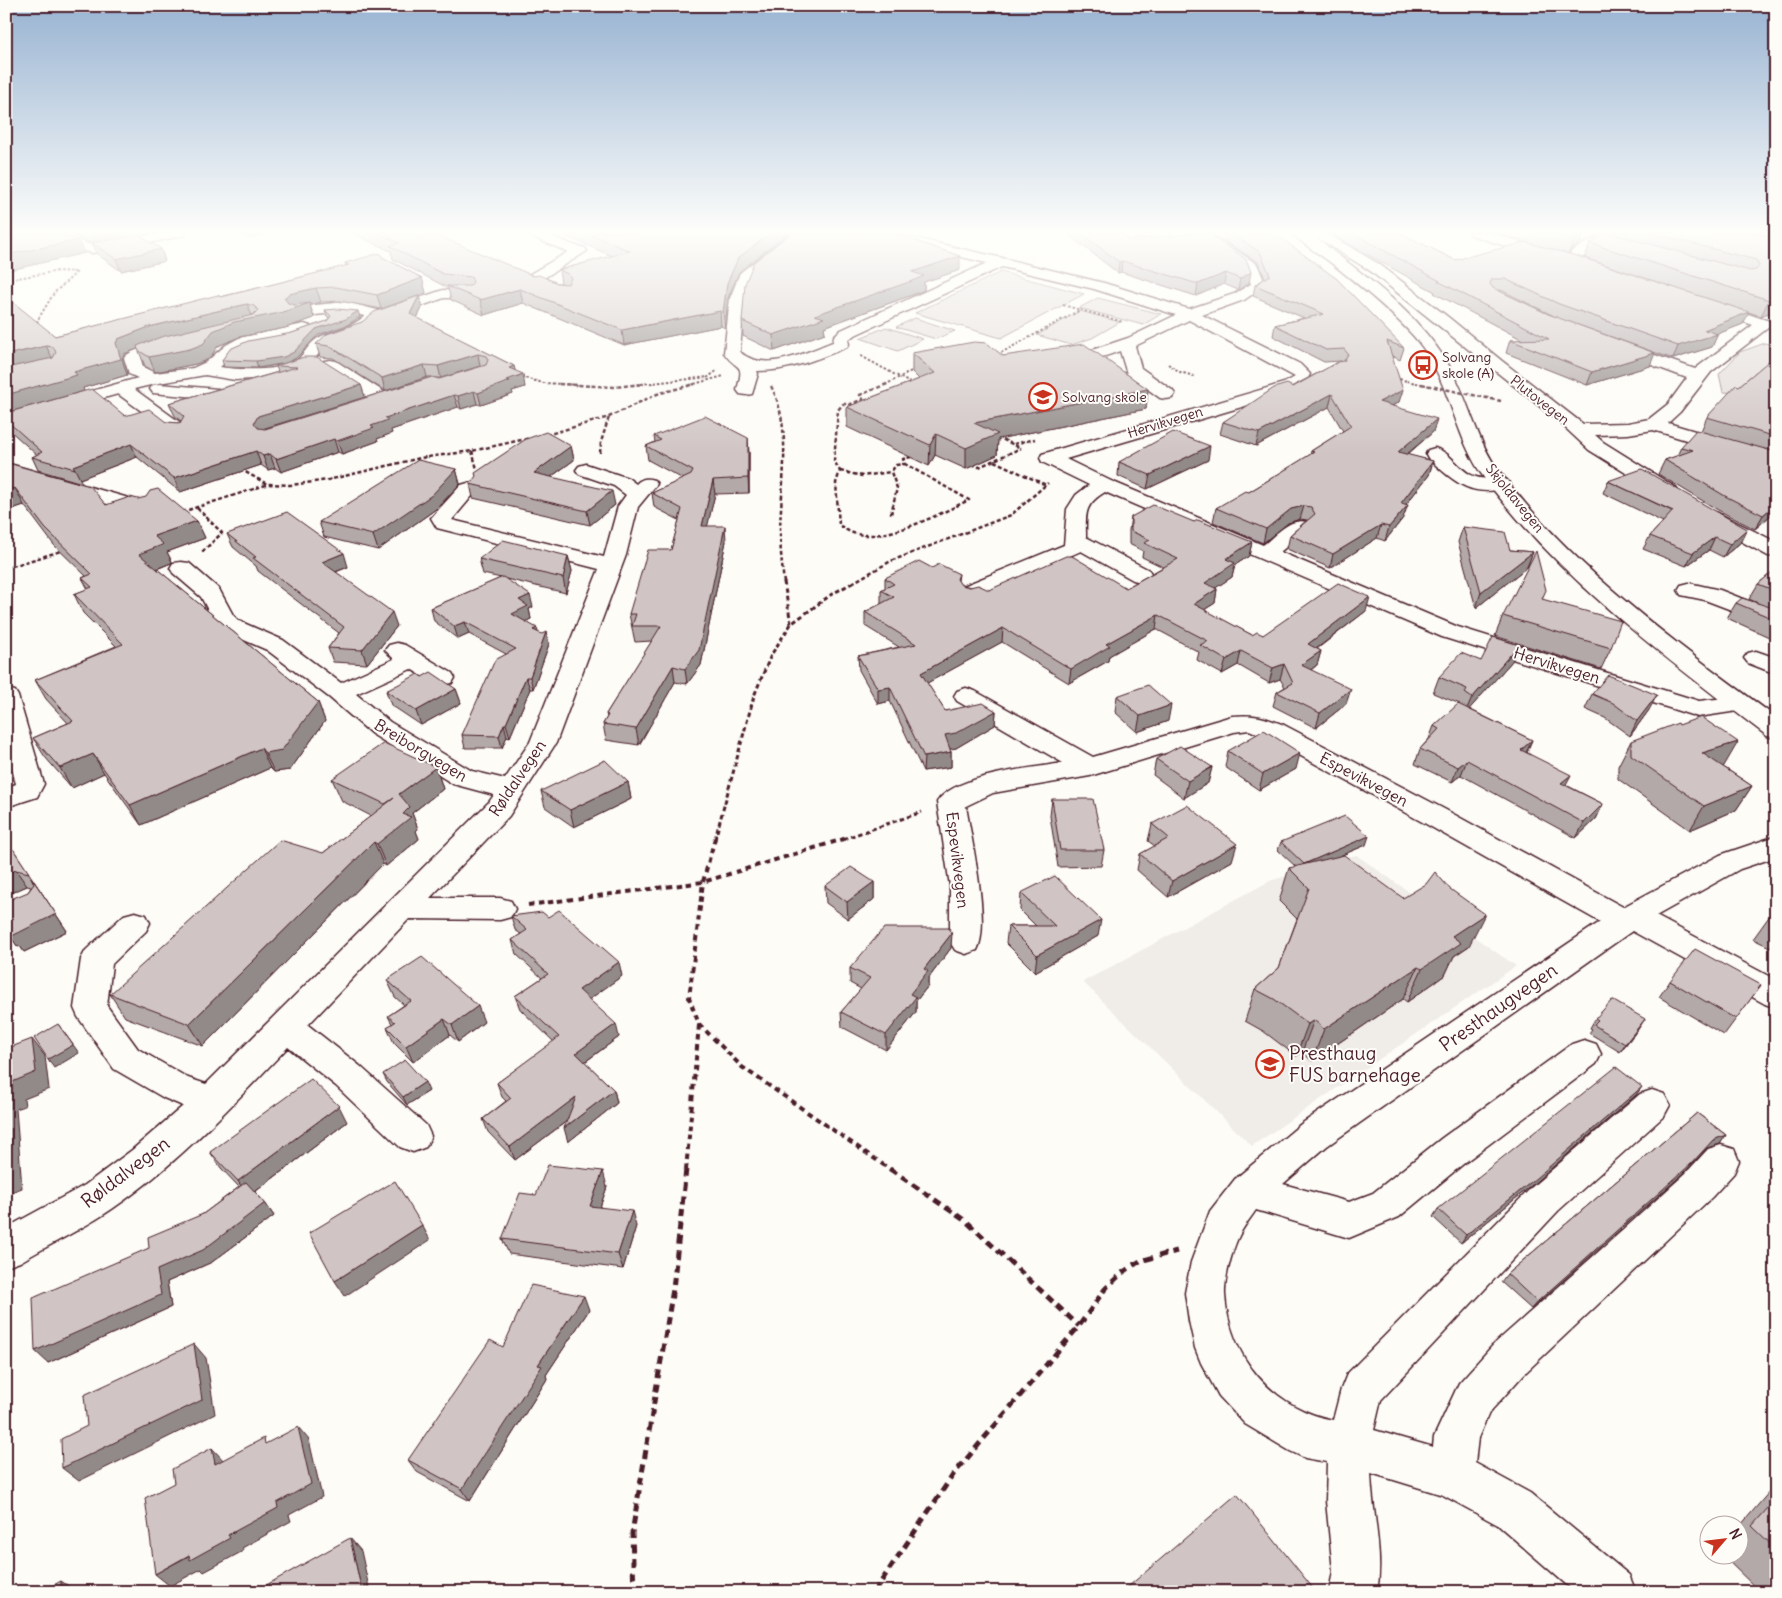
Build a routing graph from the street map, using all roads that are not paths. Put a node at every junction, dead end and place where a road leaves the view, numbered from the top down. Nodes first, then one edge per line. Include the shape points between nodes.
1 (405, 307) edge
2 (736, 307) edge
3 (906, 307) edge
4 (1165, 307) edge
5 (1211, 307) edge
6 (1389, 307) edge
7 (1426, 307) edge
8 (1713, 307) edge
9 (1189, 314) junction
10 (380, 315) junction
11 (323, 322) edge
12 (229, 331) edge
13 (190, 341) edge
14 (1602, 342) edge
15 (1126, 344) junction
16 (994, 356) edge
17 (304, 362) junction
18 (204, 370) junction
19 (1321, 370) edge
20 (1302, 374) junction
21 (1698, 376) junction
22 (153, 379) junction
23 (128, 386) junction
24 (218, 394) edge
25 (400, 394) edge
26 (1166, 394) dead end
27 (383, 399) junction
28 (336, 414) edge
29 (6, 422) edge
30 (1653, 424) junction
31 (179, 430) edge
32 (1578, 430) junction
33 (1769, 453) edge
34 (1435, 454) dead end
35 (6, 469) edge
36 (592, 472) road end
37 (1500, 484) junction
38 (1104, 485) junction
39 (468, 489) dead end
40 (146, 510) edge
41 (1300, 526) edge
42 (1076, 541) junction
43 (1776, 551) edge
44 (1266, 553) junction
45 (611, 565) junction
46 (181, 568) road end
47 (1141, 575) dead end
48 (1689, 590) dead end
49 (969, 592) edge
50 (1776, 620) edge
51 (443, 678) edge
52 (339, 693) junction
53 (6, 696) edge
54 (966, 696) dead end
55 (1742, 704) junction
56 (1776, 730) edge
57 (1090, 767) junction
58 (512, 790) junction
59 (6, 798) edge
60 (1776, 846) edge
61 (404, 908) junction
62 (500, 909) road end
63 (1627, 918) junction
64 (135, 922) dead end
65 (966, 942) dead end
66 (1776, 995) edge
67 (283, 1028) junction
68 (1584, 1054) dead end
69 (212, 1102) junction
70 (1652, 1105) dead end
71 (413, 1136) dead end
72 (1721, 1161) dead end
73 (1248, 1191) junction
74 (6, 1249) edge
75 (1349, 1445) junction
76 (1452, 1475) junction
77 (1353, 1592) edge
78 (1612, 1592) edge

1 - 10 street
2 - 3 street via 732,354 741,371 788,363 841,344 840,338 847,333
4 - 9 street
5 - 9 street
6 - 37 street, Skjoldavegen via 1432,350 1457,399 1470,434
7 - 32 street, Plutovegen
8 - 21 street via 1764,324
9 - 15 street
9 - 20 street
10 - 12 street via 346,307 322,309
10 - 17 street via 360,329 324,341
11 - 18 street via 288,334 246,342 226,351 216,364
13 - 22 street via 132,358 135,370
14 - 21 street
15 - 16 street via 1095,354 1026,364
15 - 26 street via 1133,370
17 - 18 street via 274,372 251,375
17 - 27 street via 326,363
18 - 22 street
19 - 20 street, Hervikvegen
20 - 38 street, Hervikvegen via 1303,378 1290,386 1048,458
21 - 30 street via 1666,417
22 - 23 street
23 - 24 street
23 - 29 street
23 - 31 street
25 - 27 street
27 - 28 street
30 - 32 street via 1635,428
30 - 33 street
32 - 43 street, Plutovegen via 1596,446 1689,504
34 - 37 street via 1470,483
35 - 40 street
36 - 45 street, Røldalvegen via 642,489 628,506
37 - 55 street, Skjoldavegen via 1575,566
38 - 42 street via 1080,501 1075,521
38 - 44 street, Hervikvegen
39 - 45 street via 442,518 444,524
41 - 44 street
42 - 47 street
42 - 49 street via 1072,549
44 - 55 street, Hervikvegen via 1450,632 1698,709
45 - 58 street, Røldalvegen via 543,743
46 - 52 street, Breiborgvegen via 211,594 223,618 231,626 275,644
48 - 50 street via 1712,595
51 - 52 street via 403,654
52 - 58 street, Breiborgvegen via 381,728 463,778
53 - 59 street via 30,784 26,791
54 - 57 street
55 - 56 street, Skjoldavegen
57 - 63 street, Espevikvegen via 1232,724 1252,722 1276,731
57 - 65 street, Espevikvegen via 986,785 951,802 965,886
58 - 61 street, Røldalvegen via 499,809
60 - 63 street, Presthaugvegen via 1730,862
61 - 62 street
61 - 67 street, Røldalvegen
63 - 66 street, Espevikvegen
63 - 73 street, Presthaugvegen via 1314,1135
64 - 69 street via 97,959 90,1008 126,1059 176,1088
67 - 69 street, Røldalvegen
67 - 71 street via 290,1029 320,1052
68 - 73 street via 1455,1149 1386,1205 1348,1220
69 - 74 street, Røldalvegen via 145,1162 98,1197
70 - 75 street via 1544,1199 1362,1389
72 - 76 street via 1636,1244 1509,1359 1474,1398 1456,1437
73 - 75 street, Presthaugvegen via 1224,1224 1211,1262 1205,1293 1216,1348 1234,1381 1260,1409 1305,1436
75 - 76 street, Presthaugvegen
75 - 77 street via 1349,1501 1357,1571
76 - 78 street, Presthaugvegen via 1514,1509

